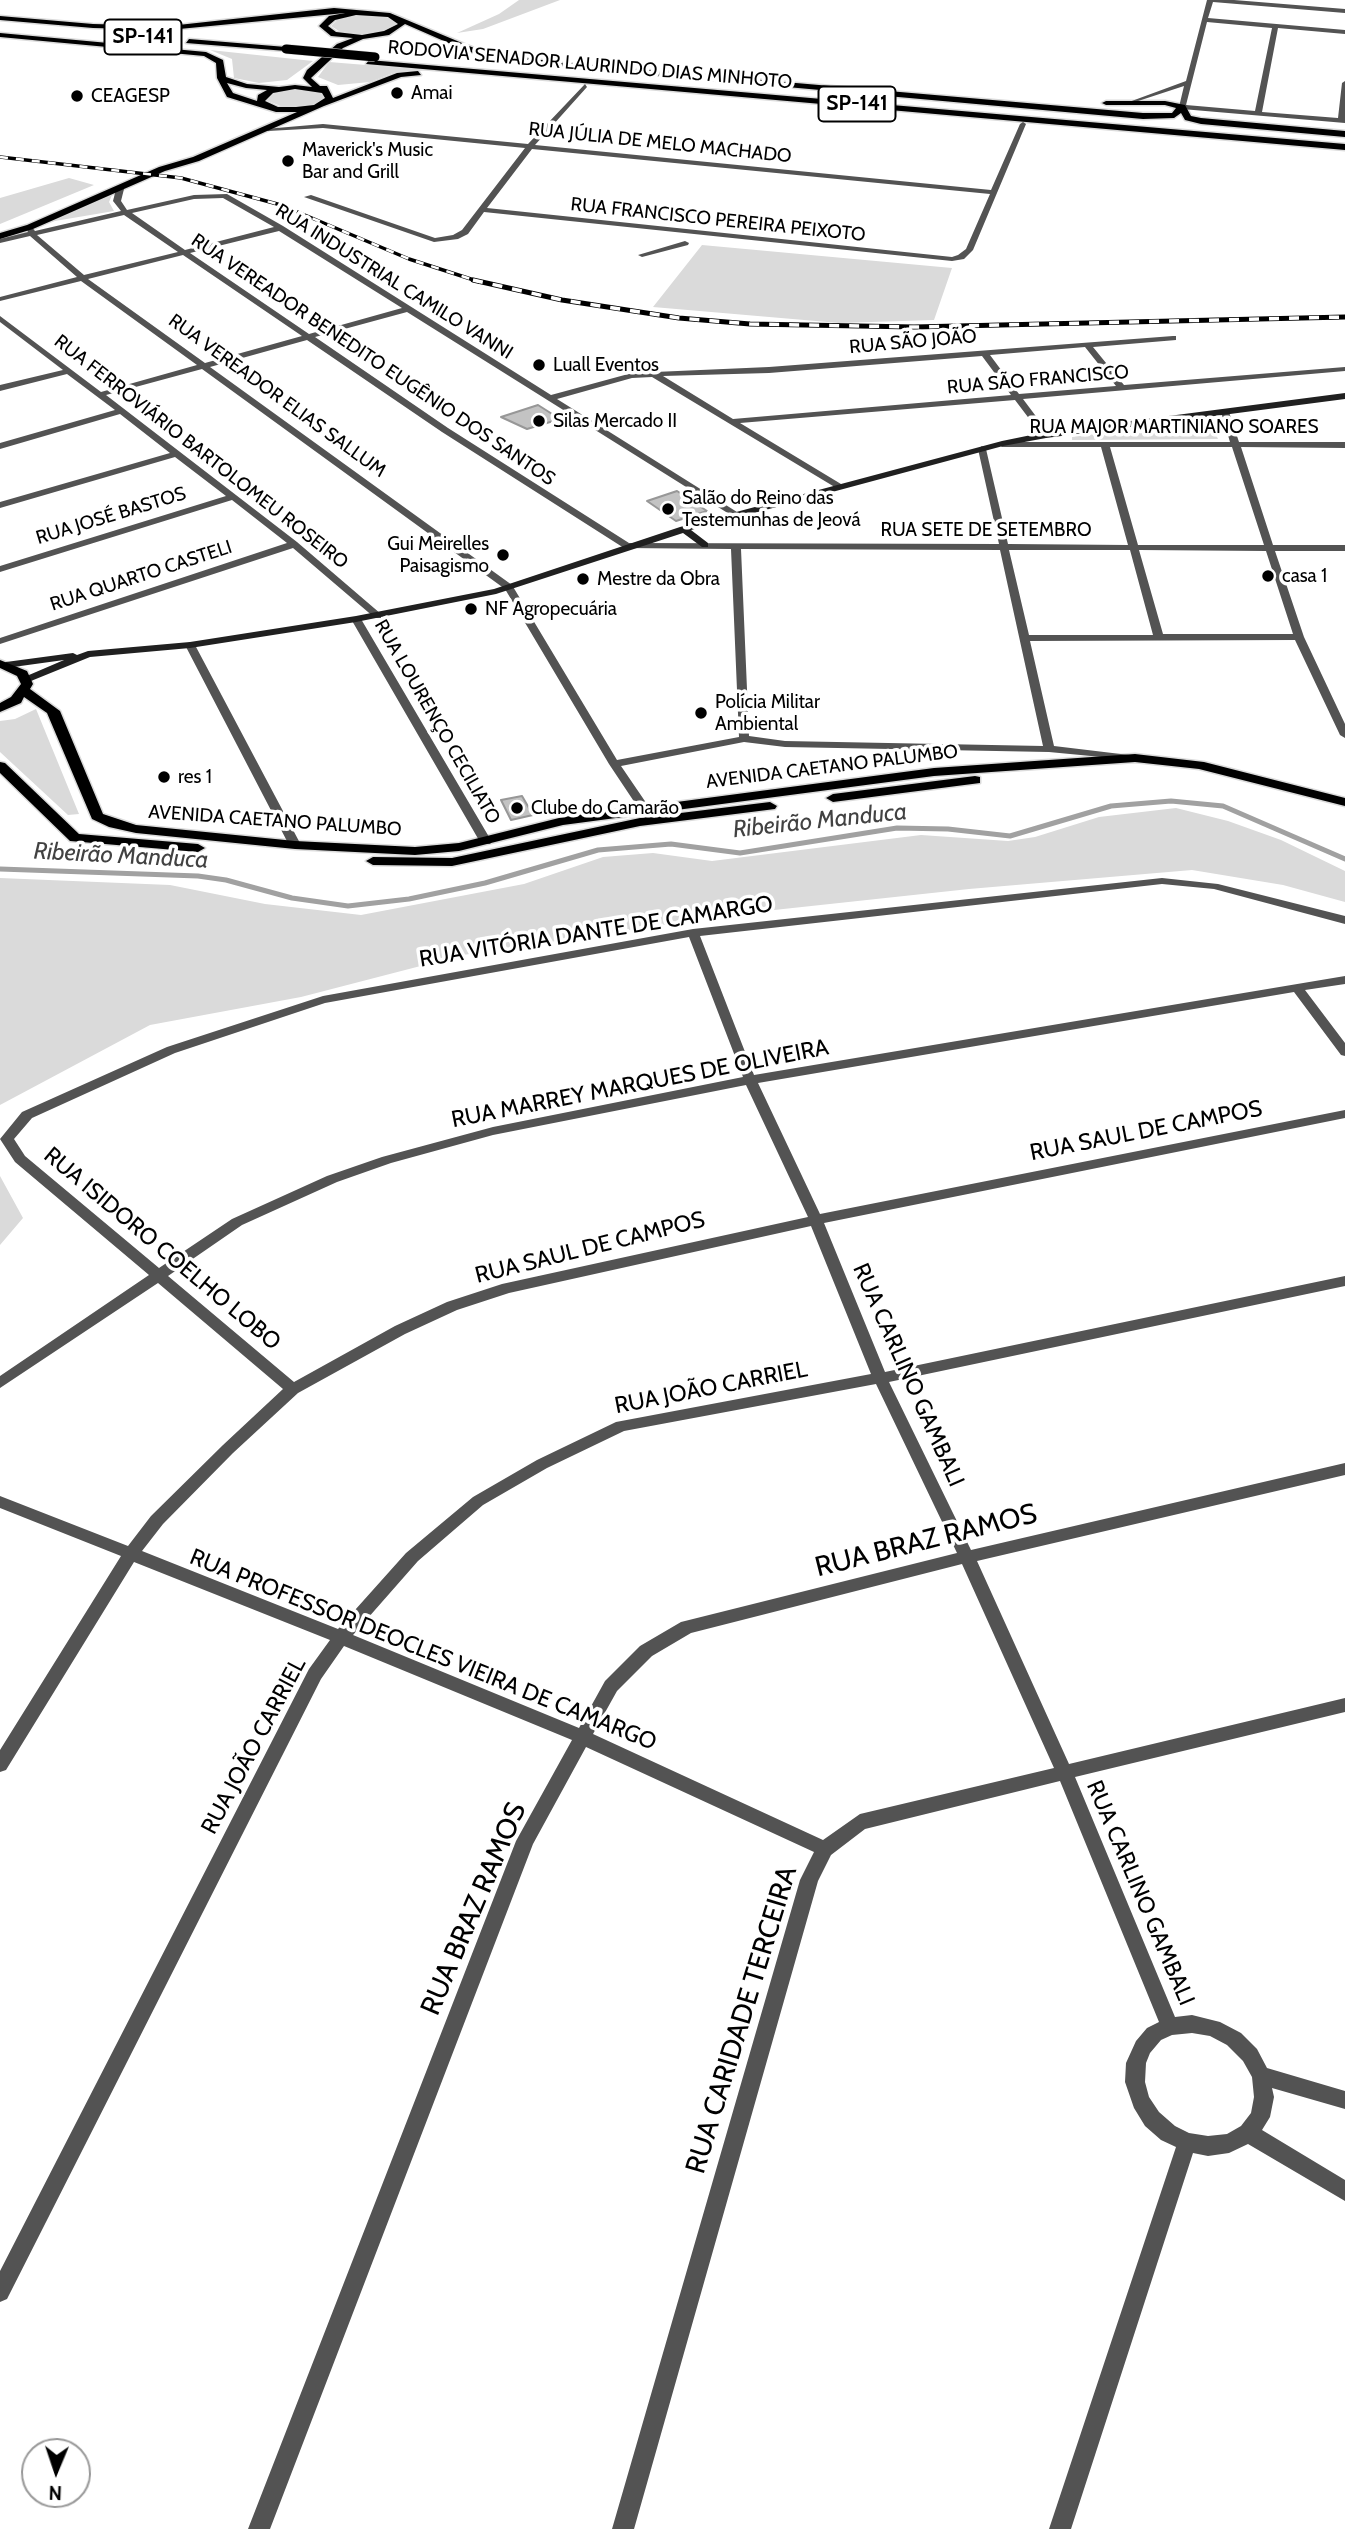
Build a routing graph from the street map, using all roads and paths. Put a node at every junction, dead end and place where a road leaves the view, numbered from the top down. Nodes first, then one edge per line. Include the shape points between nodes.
1 (1211, 0) edge
2 (1345, 11) edge
3 (370, 12) junction
4 (0, 18) edge
5 (397, 18) junction
6 (260, 19) junction
7 (1205, 20) junction
8 (0, 26) edge
9 (1275, 26) junction
10 (327, 30) junction
11 (1345, 32) edge
12 (386, 33) junction
13 (433, 33) junction
14 (0, 35) edge
15 (369, 36) junction
16 (163, 38) dead end
17 (177, 40) dead end
18 (285, 52) junction
19 (372, 59) junction
20 (221, 78) junction
21 (379, 82) junction
22 (1189, 82) junction
23 (1345, 83) edge
24 (584, 86) junction
25 (284, 88) junction
26 (318, 89) junction
27 (1344, 93) edge
28 (967, 100) junction
29 (1130, 103) junction
30 (323, 105) junction
31 (1182, 107) junction
32 (310, 110) junction
33 (265, 112) junction
34 (1258, 114) junction
35 (1343, 121) edge
36 (1023, 124) junction
37 (323, 126) junction
38 (1111, 126) junction
39 (268, 129) junction
40 (1345, 134) edge
41 (1345, 141) edge
42 (530, 146) junction
43 (1345, 147) edge
44 (162, 169) junction
45 (120, 189) junction
46 (994, 192) junction
47 (308, 197) dead end
48 (481, 210) junction
49 (125, 212) junction
50 (280, 228) junction
51 (33, 229) junction
52 (678, 231) junction
53 (719, 236) junction
54 (0, 238) edge
55 (685, 243) junction
56 (183, 251) junction
57 (642, 255) dead end
58 (82, 278) junction
59 (0, 299) edge
60 (408, 309) junction
61 (0, 318) edge
62 (308, 337) junction
63 (1174, 338) dead end
64 (1087, 345) junction
65 (983, 352) junction
66 (205, 365) junction
67 (1345, 369) edge
68 (69, 371) junction
69 (654, 374) junction
70 (0, 388) edge
71 (1122, 388) junction
72 (98, 395) junction
73 (1345, 396) edge
74 (1018, 397) junction
75 (551, 398) junction
76 (119, 412) junction
77 (1225, 412) junction
78 (735, 421) junction
79 (1046, 435) junction
80 (1002, 444) junction
81 (1105, 444) junction
82 (1237, 445) junction
83 (1345, 445) edge
84 (0, 446) edge
85 (982, 449) junction
86 (178, 453) junction
87 (838, 486) junction
88 (233, 497) junction
89 (0, 505) edge
90 (734, 514) junction
91 (683, 529) junction
92 (294, 544) junction
93 (705, 545) junction
94 (627, 546) junction
95 (736, 546) junction
96 (1004, 546) junction
97 (1133, 547) junction
98 (1267, 547) junction
99 (1345, 548) edge
100 (0, 569) edge
101 (509, 587) junction
102 (378, 616) junction
103 (356, 619) junction
104 (1299, 637) junction
105 (1024, 638) junction
106 (1159, 638) junction
107 (0, 641) edge
108 (190, 645) junction
109 (88, 654) junction
110 (2, 664) edge
111 (25, 685) junction
112 (0, 708) edge
113 (1345, 735) edge
114 (744, 739) junction
115 (1049, 749) junction
116 (1135, 758) junction
117 (614, 764) junction
118 (0, 766) edge
119 (1345, 802) edge
120 (645, 810) junction
121 (1345, 813) edge
122 (486, 842) junction
123 (295, 845) junction
124 (1345, 920) edge
125 (693, 933) junction
126 (1345, 980) edge
127 (1298, 989) junction
128 (1345, 1052) edge
129 (750, 1080) junction
130 (1345, 1114) edge
131 (7, 1139) joint
132 (816, 1220) junction
133 (159, 1275) junction
134 (1345, 1281) edge
135 (880, 1378) junction
136 (0, 1383) edge
137 (293, 1390) junction
138 (1345, 1469) edge
139 (0, 1502) edge
140 (130, 1555) junction
141 (967, 1557) junction
142 (341, 1637) junction
143 (1345, 1705) edge
144 (582, 1737) junction
145 (0, 1765) edge
146 (1065, 1773) junction
147 (825, 1849) junction
148 (1170, 2026) junction
149 (1261, 2076) junction
150 (1345, 2100) edge
151 (1248, 2133) junction
152 (1187, 2142) junction
153 (1345, 2191) edge
154 (0, 2292) edge
155 (260, 2529) edge
156 (623, 2529) edge
157 (1060, 2529) edge

1 - 2 street
1 - 7 street
3 - 5 main road, SP-141
3 - 6 main road, RODOVIA SENADOR LAURINDO DIAS MINHOTO / SP-141 via 344,9
3 - 10 main road, SP-141 via 331,18 323,24
4 - 6 main road, SP-141 via 141,28
5 - 12 main road via 402,25
5 - 13 main road, RODOVIA SENADOR LAURINDO DIAS MINHOTO / SP-141
6 - 10 main road, SP-141 via 297,19
7 - 9 street
7 - 22 street
8 - 16 main road, RODOVIA SENADOR LAURINDO DIAS MINHOTO / SP-141
8 - 18 main road, RODOVIA SENADOR LAURINDO DIAS MINHOTO / SP-141
9 - 11 street
9 - 34 street
10 - 15 main road, SP-141
10 - 25 main road via 337,42
12 - 13 main road, RODOVIA SENADOR LAURINDO DIAS MINHOTO / SP-141
12 - 15 main road, SP-141
13 - 28 main road, SP-141 via 472,50 517,60
14 - 20 main road, SP-141 via 206,54 220,62
15 - 26 main road, SP-141 via 340,46 310,72 307,78
17 - 18 main road, RODOVIA SENADOR LAURINDO DIAS MINHOTO / SP-141
18 - 19 main road, RODOVIA SENADOR LAURINDO DIAS MINHOTO / SP-141, bridge
19 - 38 main road, RODOVIA SENADOR LAURINDO DIAS MINHOTO / SP-141
19 - 41 main road, RODOVIA SENADOR LAURINDO DIAS MINHOTO / SP-141
20 - 25 main road, SP-141 via 246,86
20 - 33 main road, SP-141 via 230,94
21 - 24 main road, SP-141 via 400,75 441,73
21 - 26 main road, SP-141
21 - 30 main road, SP-141
22 - 29 street
22 - 31 street
23 - 27 street
24 - 36 main road, SP-141
24 - 42 street
25 - 26 main road, SP-141
25 - 33 main road via 261,97
26 - 30 main road, SP-141 via 330,94
27 - 35 street
28 - 29 main road, SP-141
28 - 31 main road, SP-141 via 1157,117 1174,115
29 - 31 main road, SP-141
30 - 32 main road
30 - 33 main road, SP-141
31 - 34 street
31 - 40 main road, SP-141 via 1188,118 1200,121
32 - 37 street via 308,116
32 - 39 main road
33 - 44 main road
34 - 35 street
36 - 38 main road
36 - 46 street
37 - 39 street, RUA JÚLIA DE MELO MACHADO
37 - 42 street, RUA JÚLIA DE MELO MACHADO
38 - 43 main road, RODOVIA SENADOR LAURINDO DIAS MINHOTO / SP-141
39 - 44 main road
42 - 46 street, RUA JÚLIA DE MELO MACHADO
42 - 48 street
44 - 45 main road
45 - 49 street via 117,201
45 - 51 main road
46 - 53 street, RUA FRANCISCO PEREIRA PEIXOTO via 969,250 952,259
47 - 48 street via 434,240 465,232
48 - 52 street, RUA FRANCISCO PEREIRA PEIXOTO
49 - 50 street, RUA INDUSTRIAL CAMILO VANNI via 213,194 225,196
49 - 51 street via 85,223
49 - 56 street, RUA VEREADOR BENEDITO EUGÊNIO DOS SANTOS
50 - 56 street
50 - 60 street, RUA INDUSTRIAL CAMILO VANNI
51 - 54 main road
51 - 58 street, RUA VEREADOR ELIAS SALLUM
52 - 53 street, RUA FRANCISCO PEREIRA PEIXOTO
52 - 55 street
53 - 55 street
55 - 57 street
56 - 58 street
56 - 62 street, RUA VEREADOR BENEDITO EUGÊNIO DOS SANTOS
58 - 59 street
58 - 66 street, RUA VEREADOR ELIAS SALLUM
60 - 62 street
60 - 75 street, RUA INDUSTRIAL CAMILO VANNI
61 - 68 street, RUA FERROVIÁRIO BARTOLOMEU ROSEIRO
62 - 66 street
62 - 94 street, RUA VEREADOR BENEDITO EUGÊNIO DOS SANTOS
63 - 64 street, RUA SÃO JOÃO
64 - 65 street, RUA SÃO JOÃO
64 - 71 street
65 - 69 street, RUA SÃO JOÃO via 769,370
65 - 74 street
66 - 72 street
66 - 101 street, RUA VEREADOR ELIAS SALLUM
67 - 71 street, RUA SÃO FRANCISCO
68 - 70 street
68 - 72 street, RUA FERROVIÁRIO BARTOLOMEU ROSEIRO
69 - 75 street, RUA SÃO JOÃO
69 - 78 street
71 - 74 street, RUA SÃO FRANCISCO
72 - 76 street, RUA FERROVIÁRIO BARTOLOMEU ROSEIRO
73 - 77 main road
74 - 78 street, RUA SÃO FRANCISCO
74 - 79 street
75 - 90 street, RUA INDUSTRIAL CAMILO VANNI
76 - 84 street
76 - 86 street, RUA FERROVIÁRIO BARTOLOMEU ROSEIRO
77 - 79 main road
77 - 82 street
78 - 87 street
79 - 80 main road
80 - 81 street, RUA MAJOR MARTINIANO SOARES
80 - 85 main road
81 - 82 street, RUA MAJOR MARTINIANO SOARES
81 - 97 street
82 - 83 street, RUA MAJOR MARTINIANO SOARES
82 - 98 street
85 - 87 main road
85 - 96 street
86 - 88 street, RUA FERROVIÁRIO BARTOLOMEU ROSEIRO
86 - 89 street
87 - 90 main road
88 - 92 street, RUA FERROVIÁRIO BARTOLOMEU ROSEIRO
88 - 100 street, RUA JOSÉ BASTOS
90 - 91 main road
91 - 93 main road
91 - 94 main road
92 - 102 street, RUA FERROVIÁRIO BARTOLOMEU ROSEIRO
92 - 107 street, RUA QUARTO CASTELI
93 - 94 street, RUA SETE DE SETEMBRO
93 - 95 street, RUA SETE DE SETEMBRO
94 - 101 main road
95 - 96 street, RUA SETE DE SETEMBRO
95 - 114 street
96 - 97 street, RUA SETE DE SETEMBRO
96 - 105 street
97 - 98 street, RUA SETE DE SETEMBRO
97 - 106 street
98 - 99 street, RUA SETE DE SETEMBRO
98 - 104 street
101 - 102 main road
101 - 117 street
102 - 103 main road
103 - 108 main road
103 - 122 street, RUA LOURENÇO CECILIATO
104 - 106 street
104 - 113 street
105 - 106 street
105 - 115 street
108 - 109 main road
108 - 123 street
109 - 110 main road
109 - 111 main road
110 - 111 main road, AVENIDA CAETANO PALUMBO via 16,669
111 - 112 main road via 16,700
111 - 123 main road, AVENIDA CAETANO PALUMBO via 53,711 97,816 136,829
114 - 115 street via 785,744
114 - 117 street
115 - 116 street
116 - 119 main road, AVENIDA CAETANO PALUMBO via 1199,765
116 - 120 main road, AVENIDA CAETANO PALUMBO via 934,772
117 - 120 street
118 - 121 main road, AVENIDA CAETANO PALUMBO via 75,838 402,863 452,862 640,822 1027,773 1101,768 1188,772 1264,787
120 - 122 main road, AVENIDA CAETANO PALUMBO via 563,821
122 - 123 main road, AVENIDA CAETANO PALUMBO via 415,851
124 - 125 street, RUA VITÓRIA DANTE DE CAMARGO via 1214,886 1162,881
125 - 129 street, RUA CARLINO GAMBALI
125 - 131 street, RUA VITÓRIA DANTE DE CAMARGO via 517,962 298,1007 171,1050 27,1115
126 - 127 street, RUA MARREY MARQUES DE OLIVEIRA
127 - 128 street
127 - 129 street, RUA MARREY MARQUES DE OLIVEIRA
129 - 132 street, RUA CARLINO GAMBALI
129 - 133 street, RUA MARREY MARQUES DE OLIVEIRA via 493,1130 387,1160 331,1179 237,1222
130 - 132 street, RUA SAUL DE CAMPOS
131 - 133 street, RUA ISIDORO COELHO LOBO via 20,1159
132 - 135 street, RUA CARLINO GAMBALI
132 - 137 street, RUA SAUL DE CAMPOS via 507,1288 400,1330
133 - 136 street, RUA MARREY MARQUES DE OLIVEIRA
133 - 137 street, RUA ISIDORO COELHO LOBO
134 - 135 street, RUA JOÃO CARRIEL
135 - 141 street, RUA CARLINO GAMBALI
135 - 142 street, RUA JOÃO CARRIEL via 621,1426 542,1464 478,1502 412,1557
137 - 140 street, RUA SAUL DE CAMPOS via 183,1493
138 - 141 street, RUA BRAZ RAMOS
139 - 140 street, RUA PROFESSOR DEOCLES VIEIRA DE CAMARGO
140 - 142 street, RUA PROFESSOR DEOCLES VIEIRA DE CAMARGO
140 - 145 street, RUA SAUL DE CAMPOS
141 - 144 street, RUA BRAZ RAMOS via 687,1627 646,1651 611,1686
141 - 146 street, RUA CARLINO GAMBALI
142 - 144 street, RUA PROFESSOR DEOCLES VIEIRA DE CAMARGO
142 - 154 street, RUA JOÃO CARRIEL via 314,1674
143 - 146 street, RUA CARIDADE TERCEIRA
144 - 147 street, RUA PROFESSOR DEOCLES VIEIRA DE CAMARGO
144 - 155 street, RUA BRAZ RAMOS via 525,1841
146 - 147 street, RUA CARIDADE TERCEIRA via 860,1822
146 - 148 street, RUA CARLINO GAMBALI
147 - 156 street, RUA CARIDADE TERCEIRA via 809,1880
148 - 149 street via 1192,2024 1224,2033 1251,2056
148 - 152 street via 1154,2034 1143,2047 1135,2082 1152,2119
149 - 150 street
149 - 151 street via 1264,2097 1260,2117
151 - 152 street via 1229,2143
151 - 153 street
152 - 157 street

